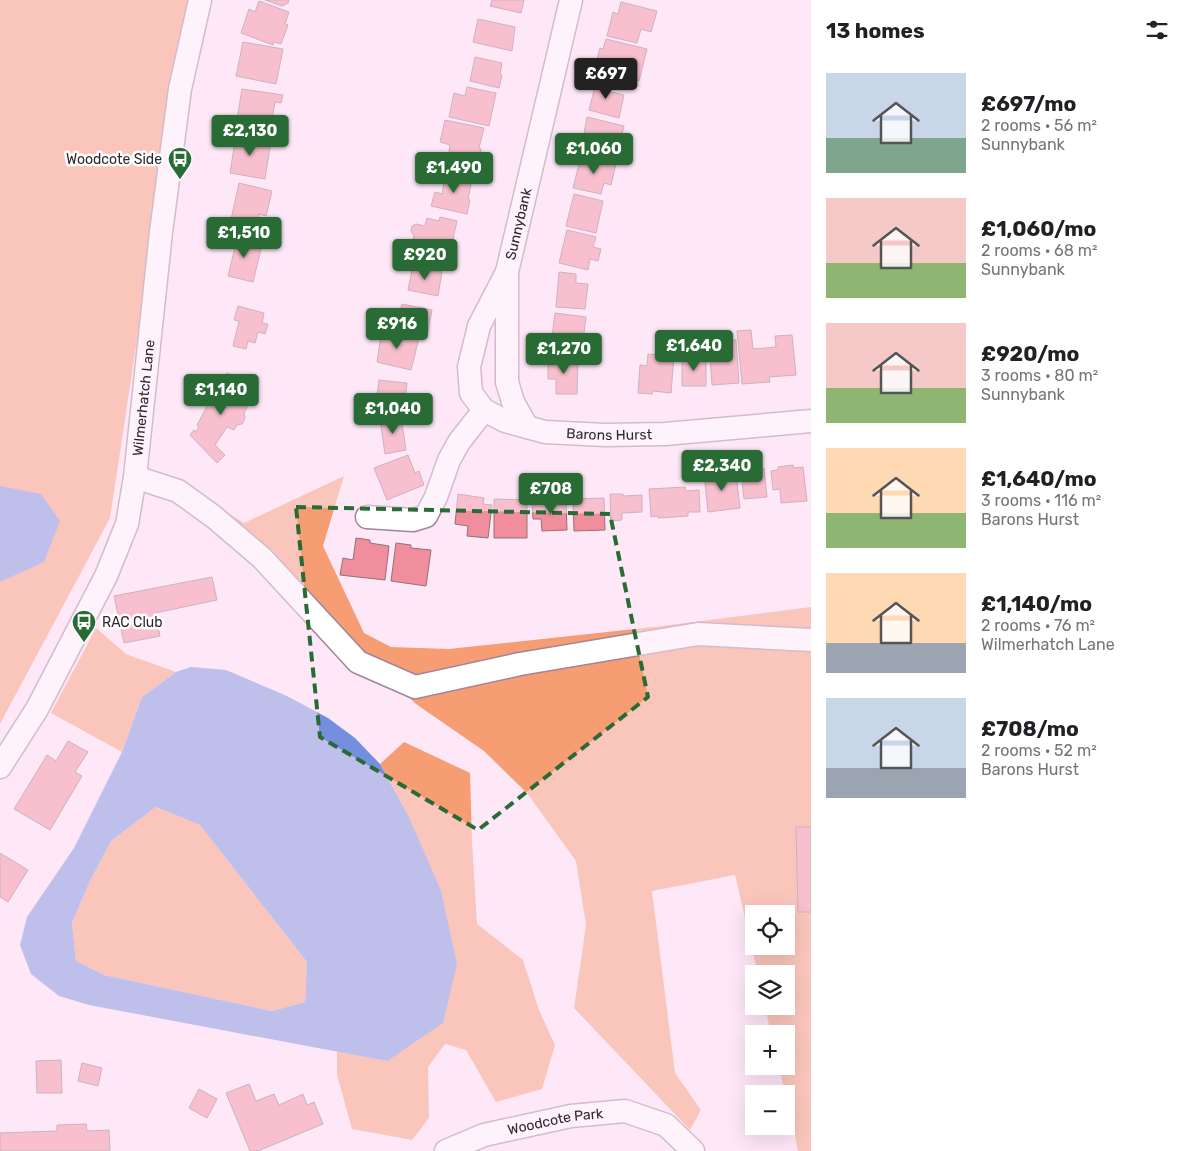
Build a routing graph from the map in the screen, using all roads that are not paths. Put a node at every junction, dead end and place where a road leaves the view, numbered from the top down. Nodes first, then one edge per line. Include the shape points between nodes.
1 (200, 0) edge
2 (571, 0) edge
3 (507, 272) junction
4 (484, 410) junction
5 (811, 421) edge
6 (527, 427) junction
7 (135, 477) junction
8 (367, 517) dead end
9 (811, 640) edge
10 (0, 767) edge
11 (446, 1151) edge
12 (693, 1151) edge

1 - 7 street, Wilmerhatch Lane via 180,89
2 - 3 street, Sunnybank
3 - 4 street, Sunnybank via 479,326 469,367 471,393
3 - 6 street, Sunnybank via 507,382 513,402
4 - 6 street
4 - 8 street via 449,460 426,516 413,520
5 - 6 street, Barons Hurst via 665,434 545,432
7 - 9 street via 178,491 214,517 262,558 358,662 415,687 520,664 698,634
7 - 10 street, Wilmerhatch Lane via 127,524 106,576 37,709
11 - 12 street, Woodcote Park via 484,1135 571,1116 625,1111 666,1125

